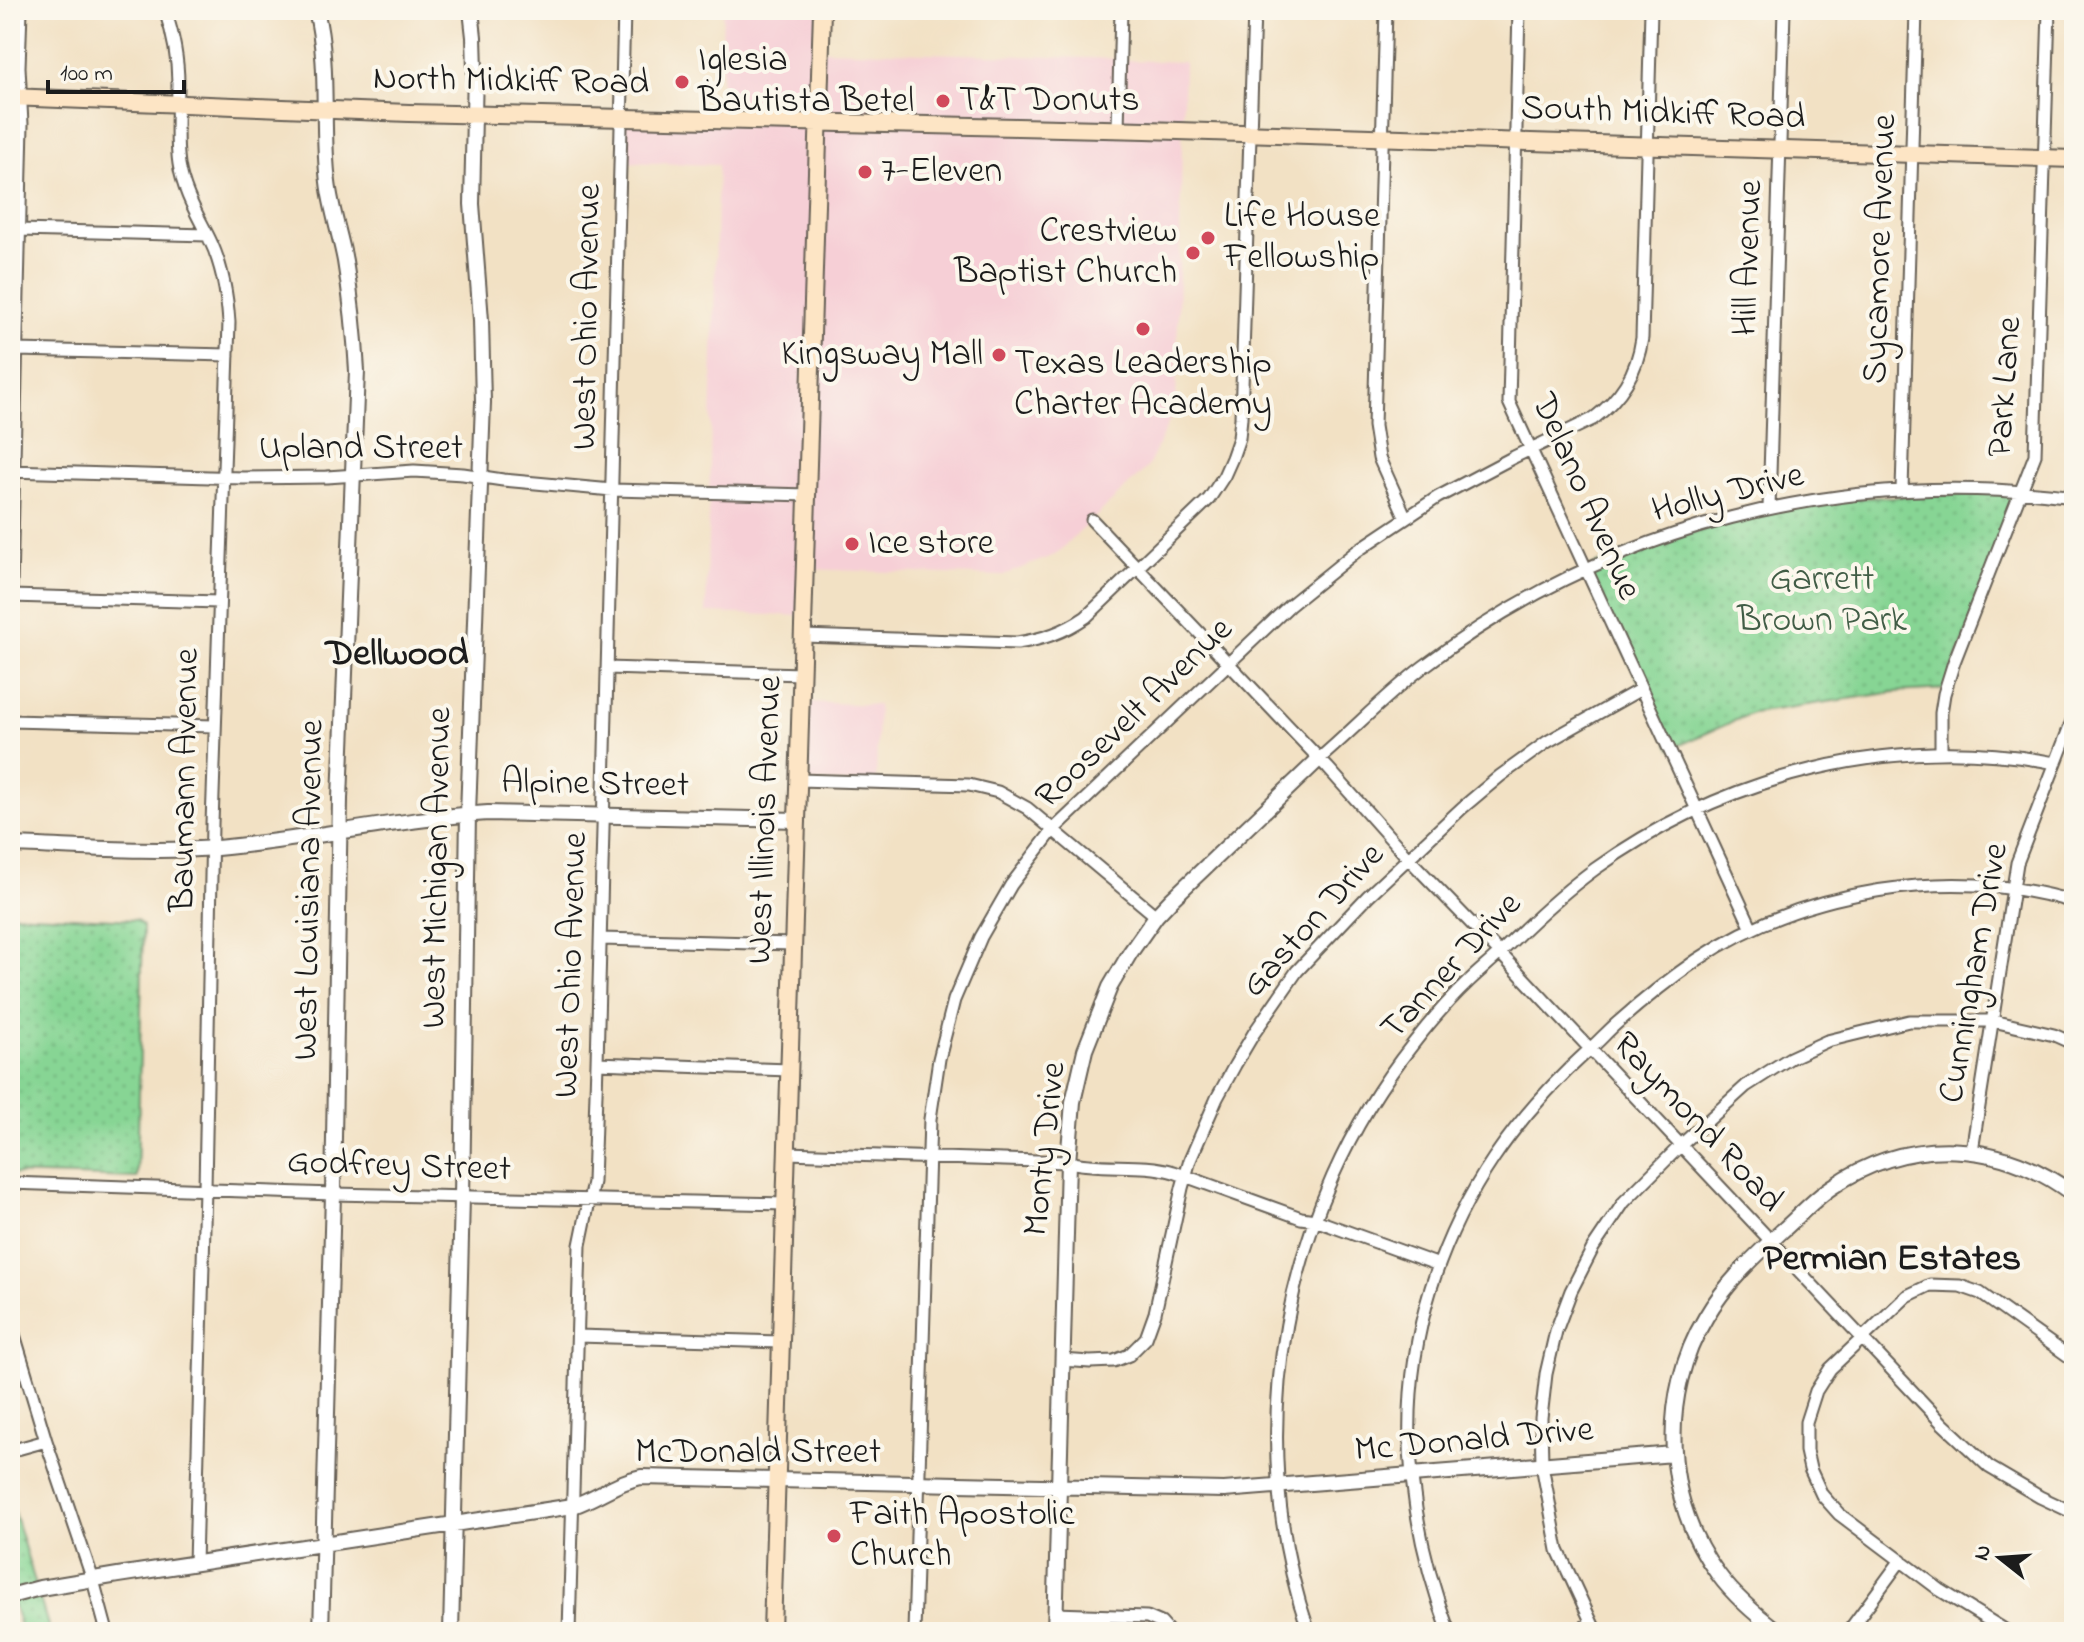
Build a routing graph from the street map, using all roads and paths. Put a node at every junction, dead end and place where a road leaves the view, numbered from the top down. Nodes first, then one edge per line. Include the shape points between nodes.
1 (21, 10) edge
2 (165, 10) edge
3 (316, 10) edge
4 (471, 10) edge
5 (624, 10) edge
6 (822, 10) edge
7 (1121, 10) edge
8 (1254, 10) edge
9 (1386, 10) edge
10 (1519, 10) edge
11 (1651, 10) edge
12 (1784, 10) edge
13 (1916, 10) edge
14 (2049, 10) edge
15 (15, 97) edge
16 (177, 103) junction
17 (324, 109) junction
18 (473, 114) junction
19 (621, 117) junction
20 (819, 121) junction
21 (1118, 129) junction
22 (1251, 133) junction
23 (1383, 137) junction
24 (1515, 141) junction
25 (1648, 146) junction
26 (1780, 150) junction
27 (1912, 153) junction
28 (2045, 158) junction
29 (2074, 159) edge
30 (20, 230) junction
31 (207, 235) junction
32 (17, 350) junction
33 (228, 355) junction
34 (1530, 449) junction
35 (12, 471) edge
36 (354, 474) junction
37 (480, 476) junction
38 (224, 477) junction
39 (612, 490) junction
40 (1902, 490) junction
41 (2022, 492) junction
42 (808, 495) junction
43 (2074, 497) edge
44 (1769, 508) junction
45 (1406, 518) junction
46 (1092, 520) dead end
47 (1138, 567) junction
48 (1585, 569) junction
49 (11, 596) edge
50 (219, 602) junction
51 (10, 628) edge
52 (803, 636) junction
53 (1229, 663) junction
54 (607, 668) junction
55 (802, 674) junction
56 (1641, 689) junction
57 (2074, 716) edge
58 (10, 721) edge
59 (215, 726) junction
60 (1941, 753) junction
61 (1319, 759) junction
62 (2055, 763) junction
63 (798, 780) junction
64 (1697, 809) junction
65 (468, 814) junction
66 (604, 815) junction
67 (798, 820) junction
68 (1053, 830) junction
69 (341, 831) junction
70 (10, 845) edge
71 (212, 848) junction
72 (1408, 858) junction
73 (2013, 890) junction
74 (2074, 902) edge
75 (1156, 916) junction
76 (1752, 929) junction
77 (601, 939) junction
78 (794, 944) junction
79 (1500, 953) junction
80 (1993, 1021) junction
81 (2074, 1044) edge
82 (1590, 1050) junction
83 (597, 1063) junction
84 (790, 1070) junction
85 (1681, 1145) junction
86 (1972, 1151) junction
87 (787, 1153) junction
88 (928, 1158) junction
89 (1068, 1162) junction
90 (1185, 1176) junction
91 (10, 1183) edge
92 (205, 1188) junction
93 (333, 1194) junction
94 (2074, 1195) edge
95 (462, 1197) junction
96 (590, 1200) junction
97 (786, 1204) junction
98 (1315, 1220) junction
99 (1771, 1242) junction
100 (1439, 1265) junction
101 (10, 1321) edge
102 (578, 1336) junction
103 (1862, 1338) junction
104 (781, 1342) junction
105 (1062, 1360) junction
106 (2074, 1360) edge
107 (46, 1441) junction
108 (10, 1451) edge
109 (1674, 1454) junction
110 (1542, 1465) junction
111 (1411, 1476) junction
112 (778, 1480) junction
113 (918, 1483) junction
114 (1059, 1486) junction
115 (1279, 1487) junction
116 (573, 1506) junction
117 (2074, 1513) edge
118 (454, 1523) junction
119 (324, 1544) junction
120 (1901, 1560) junction
121 (195, 1564) junction
122 (93, 1580) junction
123 (10, 1596) edge
124 (1055, 1614) junction
125 (1593, 1628) edge
126 (107, 1632) edge
127 (321, 1632) edge
128 (451, 1632) edge
129 (569, 1632) edge
130 (772, 1632) edge
131 (914, 1632) edge
132 (1055, 1632) edge
133 (1169, 1632) edge
134 (1309, 1632) edge
135 (1449, 1632) edge
136 (1575, 1632) edge
137 (1779, 1632) edge
138 (1848, 1632) edge
139 (2008, 1632) edge

1 - 15 street
2 - 16 street, Baumann Avenue via 177,62
3 - 17 street, West Louisiana Avenue via 325,64
4 - 18 street, West Michigan Avenue
5 - 19 street, West Ohio Avenue
6 - 20 main road, West Illinois Avenue
7 - 21 street
8 - 22 street
9 - 23 street
10 - 24 street, Delano Avenue
11 - 25 street, Roosevelt Avenue
12 - 26 street, Hill Avenue
13 - 27 street, Sycamore Avenue
14 - 28 street, Park Lane
15 - 16 main road, North Midkiff Road
15 - 30 street via 22,124
16 - 17 main road, North Midkiff Road
16 - 31 street, Baumann Avenue via 181,173
17 - 18 main road, North Midkiff Road
17 - 36 street, West Louisiana Avenue via 328,184 354,321
18 - 19 main road, North Midkiff Road
18 - 37 street, West Michigan Avenue via 472,204 483,374
19 - 20 main road, North Midkiff Road
19 - 39 street, West Ohio Avenue
20 - 21 main road, North Midkiff Road
20 - 42 main road, West Illinois Avenue
21 - 22 main road, North Midkiff Road
22 - 23 main road, South Midkiff Road
22 - 47 street via 1239,438 1209,499
23 - 24 main road, South Midkiff Road
23 - 45 street via 1374,426 1379,458
24 - 25 main road, South Midkiff Road
24 - 34 street, Delano Avenue via 1508,394
25 - 26 main road, South Midkiff Road
25 - 34 street, Roosevelt Avenue via 1642,338 1634,371 1602,413
26 - 27 main road, South Midkiff Road
26 - 44 street, Hill Avenue
27 - 28 main road, South Midkiff Road
27 - 40 street, Sycamore Avenue
28 - 29 main road, South Midkiff Road
28 - 41 street, Park Lane via 2036,447
30 - 31 street
30 - 32 street
31 - 33 street, Baumann Avenue via 225,290
32 - 33 street
32 - 35 street
33 - 38 street, Baumann Avenue
34 - 45 street, Roosevelt Avenue
34 - 48 street, Delano Avenue
35 - 38 street, Upland Street
35 - 49 street
36 - 37 street, Upland Street
36 - 38 street, Upland Street
36 - 69 street, West Louisiana Avenue
37 - 39 street, Upland Street
37 - 65 street, West Michigan Avenue
38 - 50 street, Baumann Avenue
39 - 42 street, Upland Street
39 - 54 street, West Ohio Avenue
40 - 41 street, Holly Drive
40 - 44 street, Holly Drive
41 - 43 street, Holly Drive
41 - 60 street, Park Lane via 1944,694
42 - 52 main road, West Illinois Avenue
44 - 48 street, Holly Drive via 1676,534
45 - 53 street, Roosevelt Avenue via 1316,584
46 - 47 street, Raymond Road
47 - 52 street via 1081,620 1031,641
47 - 53 street, Raymond Road
48 - 56 street, Delano Avenue
48 - 61 street, Holly Drive via 1436,657
49 - 50 street
49 - 51 street
50 - 59 street, Baumann Avenue
52 - 55 main road, West Illinois Avenue
53 - 61 street, Raymond Road
53 - 68 street, Roosevelt Avenue
54 - 55 street
54 - 66 street, West Ohio Avenue
55 - 63 main road, West Illinois Avenue
56 - 64 street, Delano Avenue
56 - 72 street, Gaston Drive via 1547,742 1500,776
57 - 62 street, Cunningham Drive
58 - 59 street
59 - 71 street, Baumann Avenue
60 - 62 street, Tanner Drive
60 - 64 street, Tanner Drive via 1815,768
61 - 72 street, Raymond Road
61 - 75 street, Monty Drive
62 - 73 street, Cunningham Drive via 2019,857
63 - 67 main road, West Illinois Avenue
63 - 68 street via 982,787 1015,800
64 - 76 street, Delano Avenue
64 - 79 street, Tanner Drive via 1597,868
65 - 66 street, Alpine Street
65 - 69 street, Alpine Street
65 - 95 street, West Michigan Avenue
66 - 67 street, Alpine Street
66 - 77 street, West Ohio Avenue
67 - 78 main road, West Illinois Avenue
68 - 75 street
68 - 88 street, Roosevelt Avenue via 1007,892 963,976 939,1059
69 - 71 street, Alpine Street
69 - 93 street, West Louisiana Avenue
70 - 71 street, Alpine Street
71 - 92 street, Baumann Avenue
72 - 79 street, Raymond Road
72 - 90 street, Gaston Drive via 1282,991 1229,1076
73 - 74 street
73 - 76 street via 1958,885 1892,889 1827,901
73 - 80 street, Cunningham Drive
75 - 89 street, Monty Drive via 1116,976 1091,1031 1073,1102
76 - 82 street via 1654,991
77 - 78 street
77 - 83 street, West Ohio Avenue
78 - 84 main road, West Illinois Avenue
79 - 82 street, Raymond Road
79 - 98 street, Tanner Drive via 1451,1000 1394,1070 1352,1138
80 - 81 street
80 - 85 street via 1909,1021 1827,1041 1746,1086
80 - 86 street, Cunningham Drive
82 - 85 street, Raymond Road
82 - 100 street via 1542,1095 1502,1144 1464,1207
83 - 84 street
83 - 96 street, West Ohio Avenue
84 - 87 main road, West Illinois Avenue
85 - 99 street, Raymond Road
85 - 110 street via 1624,1202 1571,1291 1546,1374
86 - 94 street via 2036,1171
86 - 99 street via 1894,1157 1859,1171 1829,1189
87 - 88 street
87 - 97 main road, West Illinois Avenue
88 - 89 street
88 - 113 street, Roosevelt Avenue
89 - 90 street via 1151,1167
89 - 105 street, Monty Drive
90 - 98 street
90 - 105 street, Gaston Drive via 1146,1338 1114,1361
91 - 92 street, Godfrey Street
92 - 93 street, Godfrey Street
92 - 121 street, Baumann Avenue
93 - 95 street, Godfrey Street
93 - 119 street, West Louisiana Avenue
95 - 96 street, Godfrey Street
95 - 118 street, West Michigan Avenue
96 - 97 street, Godfrey Street
96 - 102 street, West Ohio Avenue via 580,1245
97 - 104 main road, West Illinois Avenue
98 - 100 street
98 - 115 street, Tanner Drive via 1292,1300 1281,1364
99 - 103 street, Raymond Road
99 - 109 street via 1727,1287 1694,1339 1676,1397
100 - 111 street via 1414,1368
101 - 107 street
102 - 104 street
102 - 116 street, West Ohio Avenue
103 - 106 street via 1907,1296 1930,1285 1952,1285 1987,1298
103 - 117 street, Raymond Road via 1989,1467
103 - 120 street via 1816,1391 1806,1422 1806,1451 1828,1503
104 - 112 main road, West Illinois Avenue
105 - 114 street, Monty Drive
107 - 108 street
107 - 122 street
109 - 110 street, Mc Donald Drive
109 - 137 street via 1679,1489 1697,1540 1750,1611
110 - 111 street, Mc Donald Drive
110 - 125 street via 1558,1550
111 - 115 street, Mc Donald Drive
111 - 135 street via 1425,1559
112 - 113 street, McDonald Street
112 - 116 street, McDonald Street via 641,1477
112 - 130 main road, West Illinois Avenue
113 - 114 street, McDonald Street
113 - 131 street, Roosevelt Avenue
114 - 115 street, McDonald Street
114 - 124 street, Monty Drive
115 - 134 street, Tanner Drive via 1291,1565
116 - 118 street, McDonald Street
116 - 129 street, West Ohio Avenue
118 - 119 street, McDonald Street
118 - 128 street, West Michigan Avenue
119 - 121 street, McDonald Street
119 - 127 street, West Louisiana Avenue
120 - 138 street
120 - 139 street
121 - 122 street, McDonald Street
122 - 123 street, McDonald Street
122 - 126 street
124 - 132 street, Monty Drive
124 - 133 street via 1147,1617
125 - 136 street

